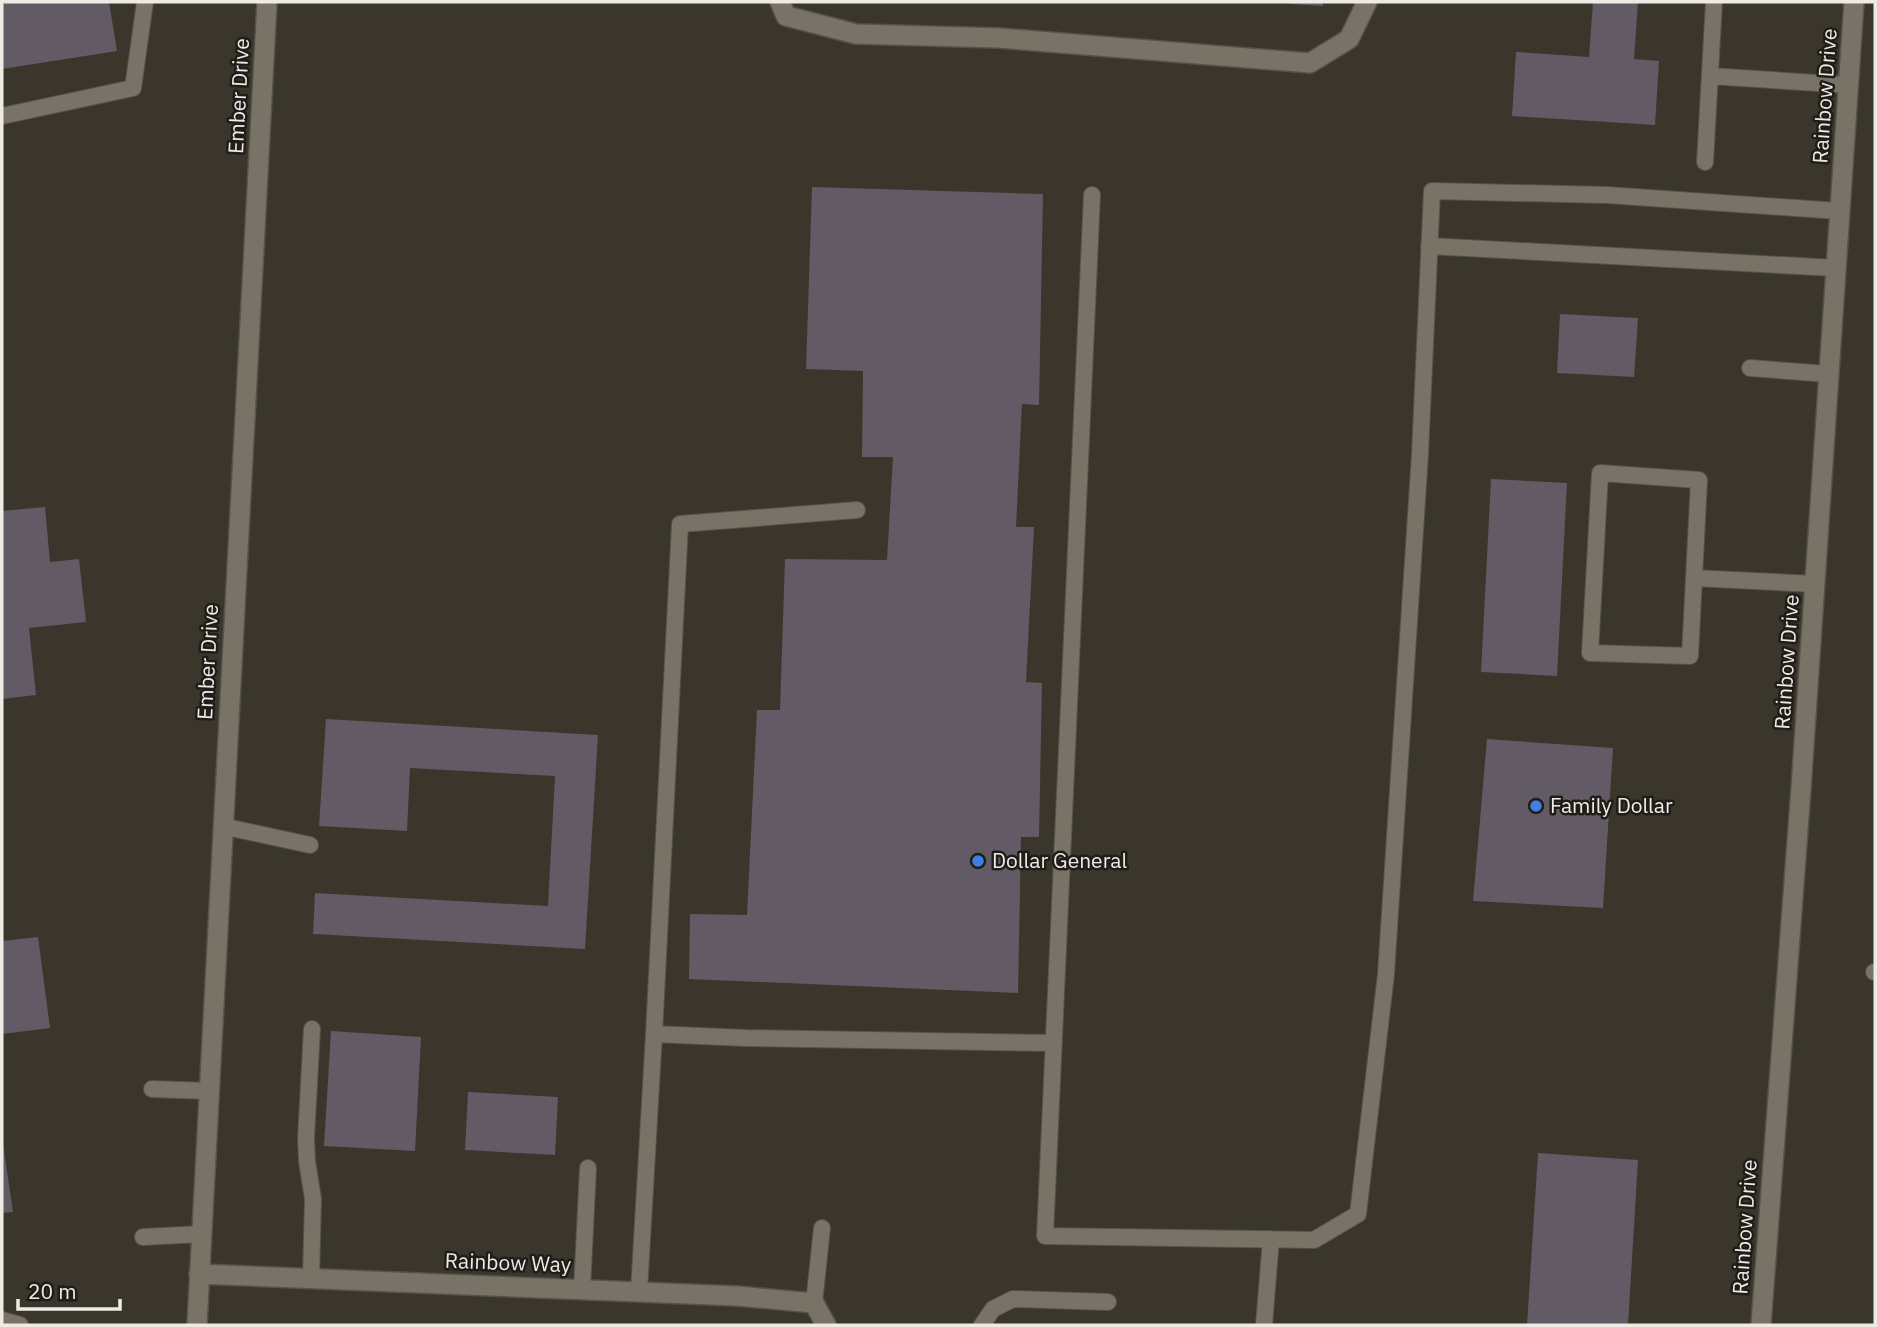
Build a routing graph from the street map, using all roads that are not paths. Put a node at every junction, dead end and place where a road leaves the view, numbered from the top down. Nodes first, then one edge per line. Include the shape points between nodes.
1 (145, 2) edge
2 (267, 2) edge
3 (780, 2) edge
4 (1367, 2) edge
5 (1714, 2) edge
6 (1854, 2) edge
7 (1710, 76) junction
8 (1848, 85) junction
9 (2, 116) edge
10 (1705, 162) dead end
11 (1092, 195) dead end
12 (1839, 211) junction
13 (1429, 246) junction
14 (1836, 268) junction
15 (1750, 368) dead end
16 (1828, 374) junction
17 (858, 510) dead end
18 (1694, 578) junction
19 (1815, 584) junction
20 (222, 826) junction
21 (310, 845) dead end
22 (312, 1029) dead end
23 (654, 1034) junction
24 (1054, 1043) junction
25 (152, 1089) dead end
26 (209, 1091) junction
27 (587, 1167) dead end
28 (821, 1228) dead end
29 (201, 1234) junction
30 (143, 1237) dead end
31 (1271, 1240) junction
32 (199, 1273) junction
33 (311, 1278) junction
34 (582, 1289) junction
35 (639, 1291) junction
36 (1108, 1302) dead end
37 (814, 1303) junction
38 (2, 1320) edge
39 (20, 1325) edge
40 (197, 1325) edge
41 (806, 1325) edge
42 (826, 1325) edge
43 (982, 1325) edge
44 (1264, 1325) edge
45 (1761, 1325) edge

1 - 9 lane via 133,88
2 - 20 street, Ember Drive
3 - 4 street via 786,16 856,34 999,38 1310,63 1349,39
5 - 7 lane
6 - 8 street, Rainbow Drive
7 - 8 lane
7 - 10 lane
8 - 12 street, Rainbow Drive
11 - 24 lane
12 - 13 lane via 1607,195 1432,191
12 - 14 street, Rainbow Drive
13 - 14 lane
13 - 31 lane via 1386,974 1359,1214 1314,1240
14 - 16 street, Rainbow Drive
15 - 16 lane
16 - 19 street, Rainbow Drive
17 - 23 lane via 680,524
18 - 18 lane via 1699,480 1600,473 1590,653 1689,656
18 - 19 lane
19 - 45 street, Rainbow Drive
20 - 21 lane
20 - 26 street, Ember Drive
22 - 33 lane via 306,1138 313,1199
23 - 24 lane
23 - 35 lane
24 - 31 lane via 1045,1236
25 - 26 lane
26 - 29 street, Ember Drive
27 - 34 lane
28 - 37 lane
29 - 30 lane
29 - 32 street, Ember Drive
31 - 44 lane
32 - 33 street, Rainbow Way
32 - 40 street, Ember Drive
33 - 34 street, Rainbow Way
34 - 35 street, Rainbow Way
35 - 37 street, Rainbow Way
36 - 43 lane via 1013,1299 993,1309
37 - 41 street
37 - 42 street
38 - 39 lane

